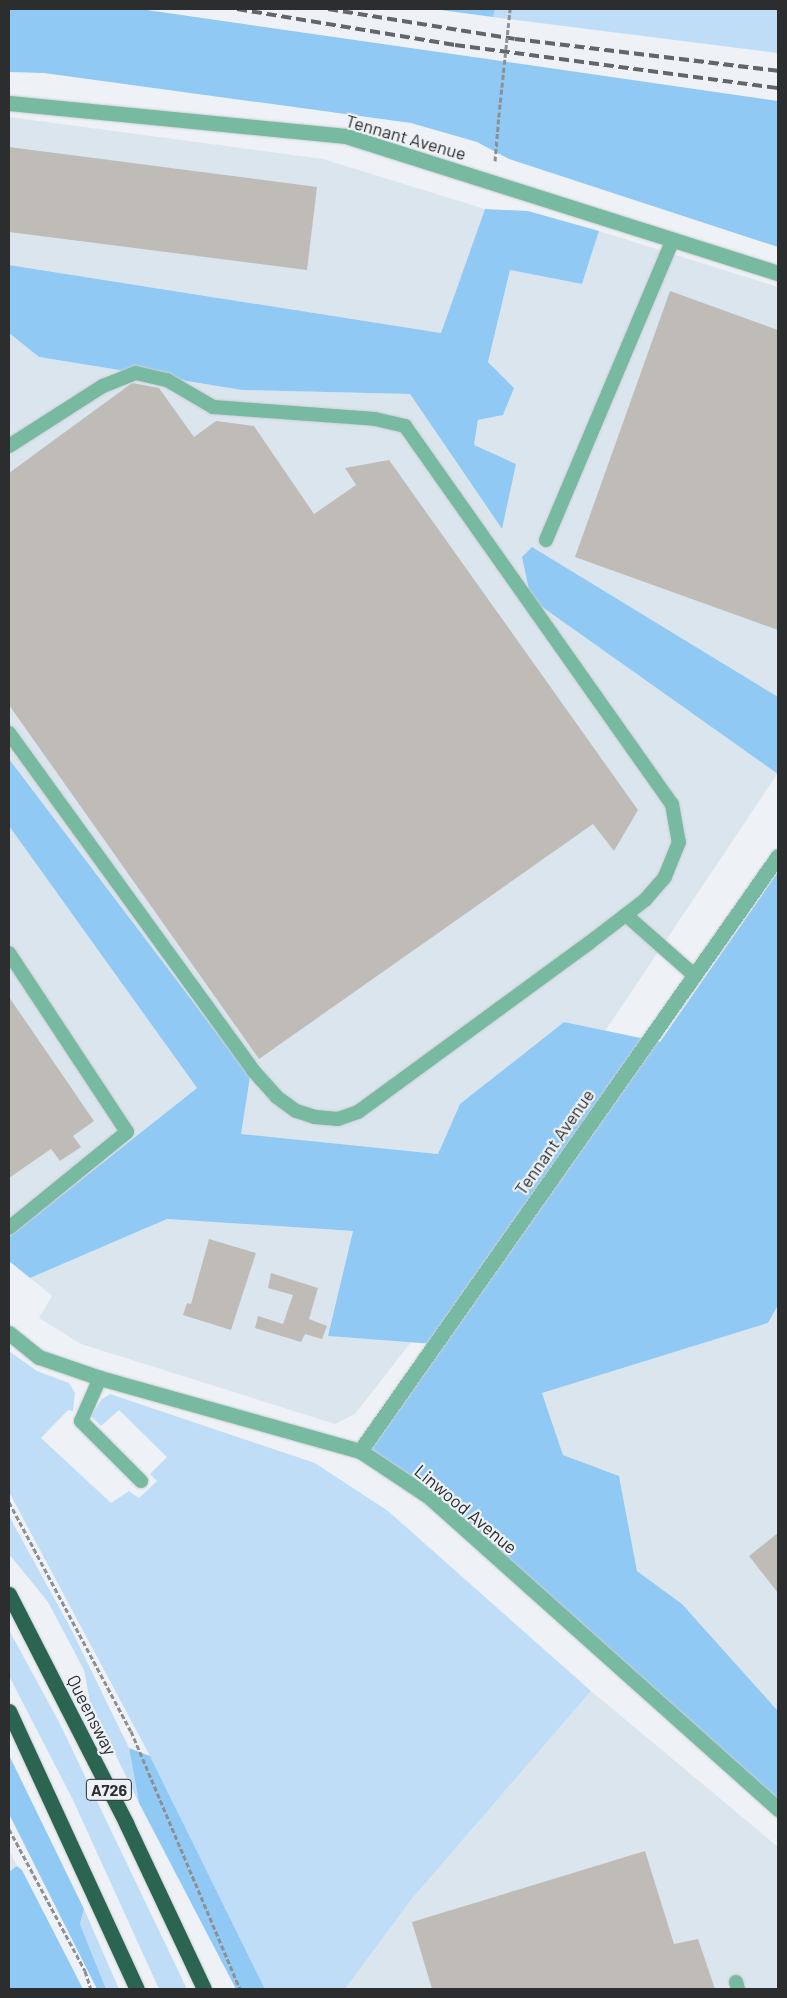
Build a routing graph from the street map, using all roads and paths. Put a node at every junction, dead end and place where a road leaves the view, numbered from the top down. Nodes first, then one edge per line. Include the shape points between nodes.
1 (510, 9) edge
2 (9, 103) edge
3 (496, 154) dead end
4 (673, 240) junction
5 (778, 273) edge
6 (9, 446) edge
7 (546, 540) dead end
8 (9, 733) edge
9 (778, 856) edge
10 (626, 915) junction
11 (9, 953) edge
12 (694, 975) junction
13 (9, 1228) edge
14 (9, 1333) edge
15 (100, 1378) junction
16 (360, 1450) junction
17 (141, 1481) dead end
18 (9, 1502) edge
19 (9, 1594) edge
20 (9, 1711) edge
21 (778, 1809) edge
22 (9, 1829) edge
23 (92, 1989) edge
24 (137, 1989) edge
25 (204, 1989) edge
26 (240, 1989) edge

1 - 3 path, bridge
2 - 4 street, Tennant Avenue via 346,136
4 - 5 street, Tennant Avenue
4 - 7 lane
6 - 10 lane via 103,386 136,373 167,380 213,407 375,418 405,426 672,804 679,842 674,860 666,877
8 - 10 lane via 253,1070 277,1097 296,1111 315,1117 338,1119 358,1112
9 - 12 street, Tennant Avenue
10 - 12 lane
11 - 13 lane via 128,1132
12 - 16 street, Tennant Avenue
14 - 15 street, Linwood Avenue via 39,1357
15 - 16 street, Linwood Avenue
15 - 17 lane via 81,1421
16 - 21 street, Linwood Avenue via 428,1496
18 - 26 path via 131,1731
19 - 25 highway, Queensway / A726 via 126,1823
20 - 24 highway
22 - 23 path

